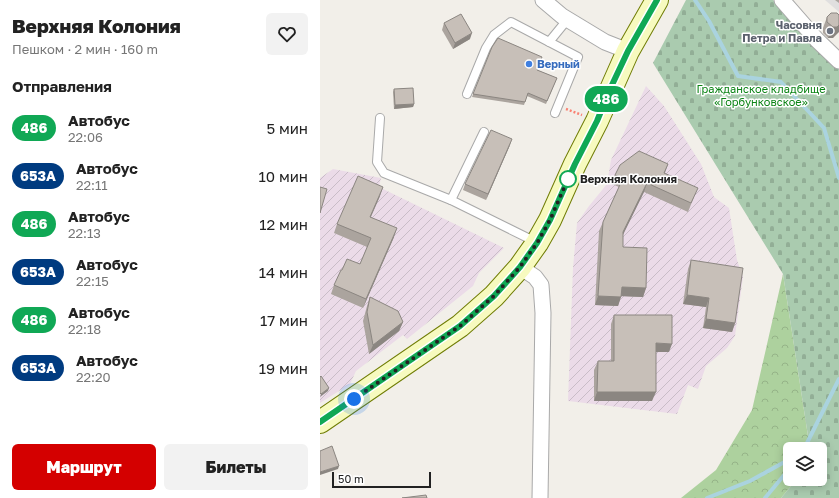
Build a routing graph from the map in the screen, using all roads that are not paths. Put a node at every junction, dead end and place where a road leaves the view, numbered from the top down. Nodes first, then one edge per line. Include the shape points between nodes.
1 (543, 0) edge
2 (657, 0) edge
3 (782, 0) edge
4 (567, 20) junction
5 (549, 42) junction
6 (628, 51) junction
7 (839, 61) edge
8 (467, 94) dead end
9 (556, 109) road end
10 (380, 118) dead end
11 (484, 132) dead end
12 (451, 200) junction
13 (537, 243) junction
14 (520, 267) junction
15 (320, 422) edge
16 (540, 498) edge

1 - 4 street
2 - 6 main road
3 - 7 street
4 - 5 lane
4 - 6 street via 605,42
5 - 8 lane via 512,22 494,35
5 - 9 lane via 578,57
6 - 13 main road
10 - 12 lane via 377,162 384,173
11 - 12 lane
12 - 13 lane
13 - 14 main road
14 - 15 main road via 494,296 460,326
14 - 16 street via 535,277 541,285 543,313

